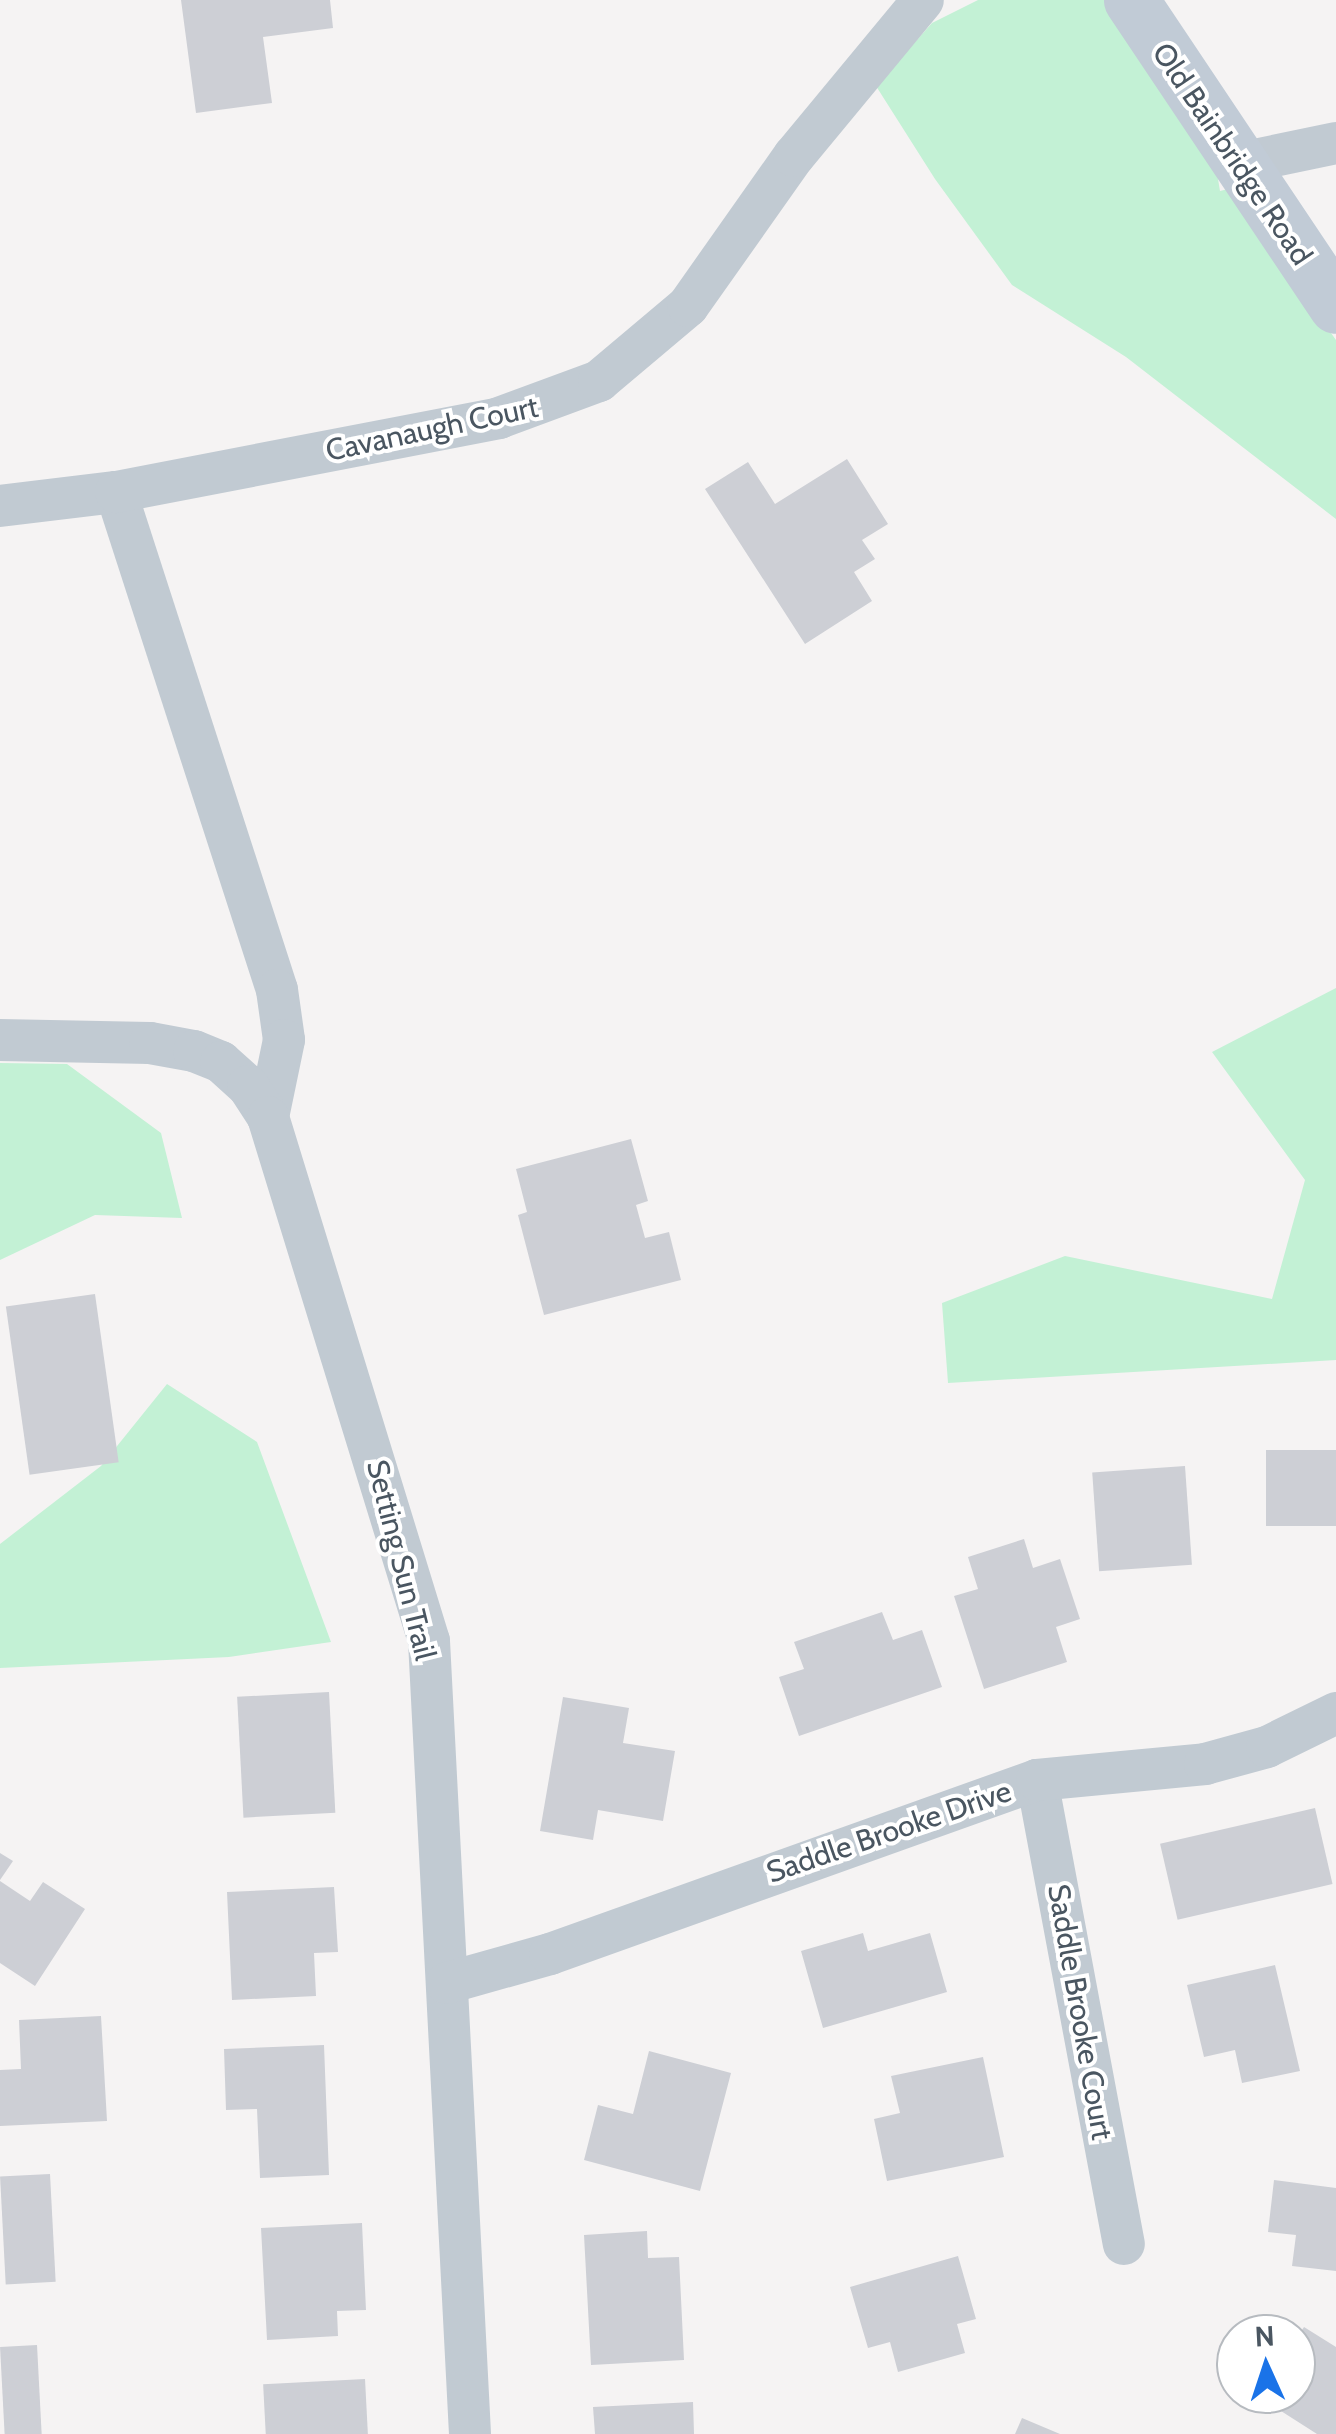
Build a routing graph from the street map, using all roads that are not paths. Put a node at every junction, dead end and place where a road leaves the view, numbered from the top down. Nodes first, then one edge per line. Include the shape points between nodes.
1 (923, 0) edge
2 (1131, 0) edge
3 (1336, 142) edge
4 (1235, 164) junction
5 (1336, 306) edge
6 (116, 492) junction
7 (0, 506) edge
8 (0, 1040) edge
9 (268, 1117) junction
10 (1336, 1712) edge
11 (1038, 1780) junction
12 (447, 1984) junction
13 (1124, 2244) dead end
14 (470, 2434) edge

1 - 6 street, Cavanaugh Court via 794,156 688,306 599,382 498,418
2 - 4 main road, Old Bainbridge Road
3 - 4 street
4 - 5 main road, Old Bainbridge Road
6 - 7 street, Cavanaugh Court
6 - 9 street via 277,990 284,1040
8 - 9 street, Setting Sun Trail via 150,1043 194,1051 221,1062 248,1086
9 - 12 street, Setting Sun Trail via 428,1641
10 - 11 street, Saddle Brooke Drive via 1268,1747 1206,1764
11 - 12 street, Saddle Brooke Drive via 550,1954
11 - 13 street, Saddle Brooke Court
12 - 14 street, Setting Sun Trail

